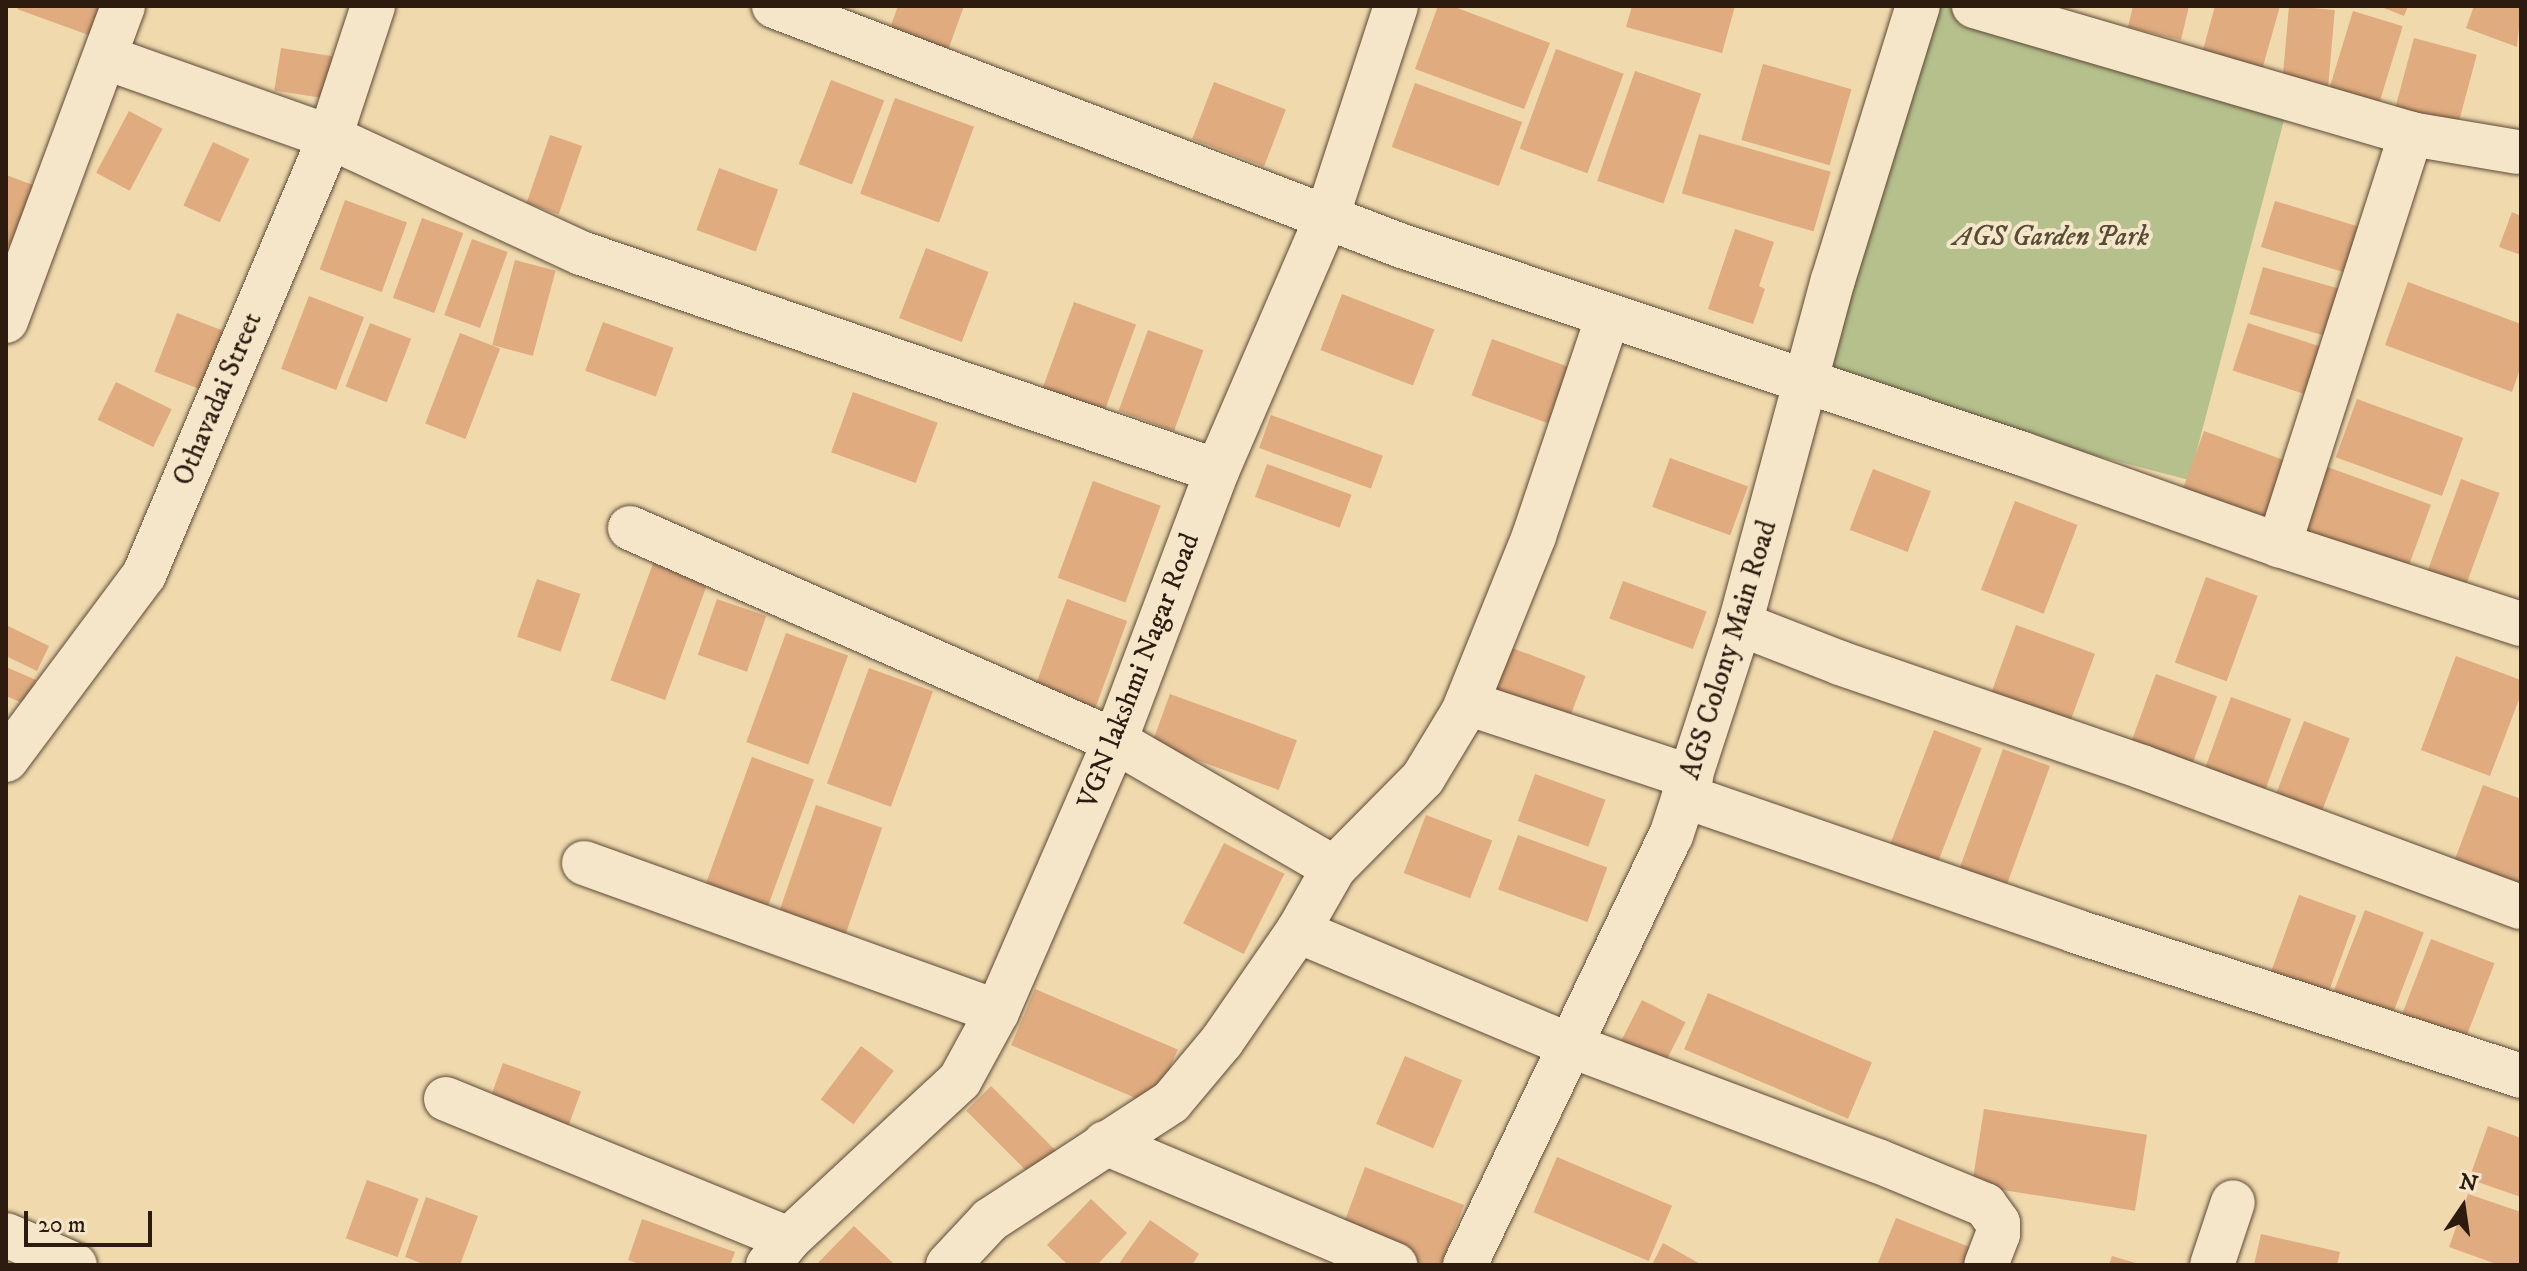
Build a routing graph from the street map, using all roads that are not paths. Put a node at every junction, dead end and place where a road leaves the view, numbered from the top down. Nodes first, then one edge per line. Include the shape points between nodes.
1 (123, 6) edge
2 (373, 6) edge
3 (774, 6) edge
4 (1396, 6) edge
5 (1918, 6) edge
6 (1974, 6) edge
7 (107, 58) junction
8 (2411, 134) junction
9 (330, 137) junction
10 (2517, 152) dead end
11 (1327, 217) junction
12 (1608, 316) junction
13 (6, 321) edge
14 (1807, 384) junction
15 (1217, 471) junction
16 (630, 528) dead end
17 (2279, 545) junction
18 (1740, 624) junction
19 (2521, 624) edge
20 (1467, 703) junction
21 (1115, 741) junction
22 (6, 760) edge
23 (1687, 786) junction
24 (584, 863) dead end
25 (1334, 868) junction
26 (2521, 907) edge
27 (1298, 931) junction
28 (997, 1012) junction
29 (1569, 1045) junction
30 (2521, 1076) edge
31 (446, 1099) dead end
32 (1105, 1143) junction
33 (2233, 1202) dead end
34 (6, 1235) edge
35 (779, 1252) edge
36 (75, 1265) edge
37 (948, 1265) edge
38 (1395, 1265) edge
39 (1465, 1265) edge
40 (1986, 1265) edge
41 (2212, 1265) edge

1 - 7 street
2 - 9 street, Othavadai Street
3 - 11 street
4 - 11 street, VGN lakshmi Nagar Road
5 - 14 street, AGS Colony Main Road via 1841,253
6 - 8 street
7 - 9 street
7 - 13 street
8 - 10 street
8 - 17 street
9 - 15 street via 581,253
9 - 22 street, Othavadai Street via 144,575
11 - 12 street
11 - 15 street, VGN lakshmi Nagar Road
12 - 14 street
12 - 20 street via 1534,536
14 - 17 street
14 - 18 street, AGS Colony Main Road
15 - 21 street, VGN lakshmi Nagar Road
16 - 21 street
17 - 19 street
18 - 23 street, AGS Colony Main Road
18 - 26 street
20 - 23 street
20 - 25 street via 1423,778
21 - 25 street
21 - 28 street, VGN lakshmi Nagar Road
23 - 29 street, AGS Colony Main Road via 1671,836
23 - 30 street via 2075,931
24 - 28 street
25 - 27 street
27 - 29 street
27 - 32 street via 1222,1041 1171,1102
28 - 35 street, VGN lakshmi Nagar Road via 960,1080
29 - 39 street, AGS Colony Main Road
29 - 40 street via 1985,1205 1998,1223
31 - 35 street
32 - 37 street via 990,1220
32 - 38 street
33 - 41 street
34 - 36 street

